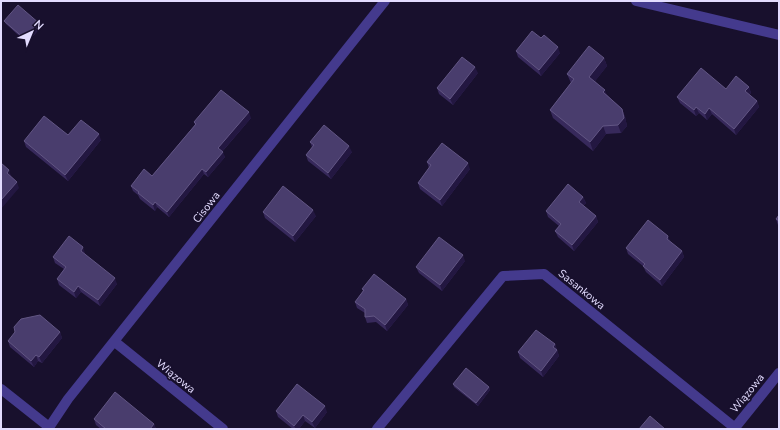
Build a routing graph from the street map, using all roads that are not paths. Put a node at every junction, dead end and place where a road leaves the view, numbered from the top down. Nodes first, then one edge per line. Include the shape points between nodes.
1 (385, 1) edge
2 (636, 1) edge
3 (779, 35) edge
4 (115, 342) junction
5 (779, 372) edge
6 (1, 390) edge
7 (49, 428) edge
8 (734, 428) edge
9 (223, 429) edge
10 (377, 429) edge

1 - 4 street, Cisowa
2 - 3 street
4 - 7 street, Cisowa via 68,399
4 - 9 street, Wiązowa
5 - 8 street, Wiązowa
6 - 7 street
8 - 10 street, Sasankowa via 544,274 503,276

